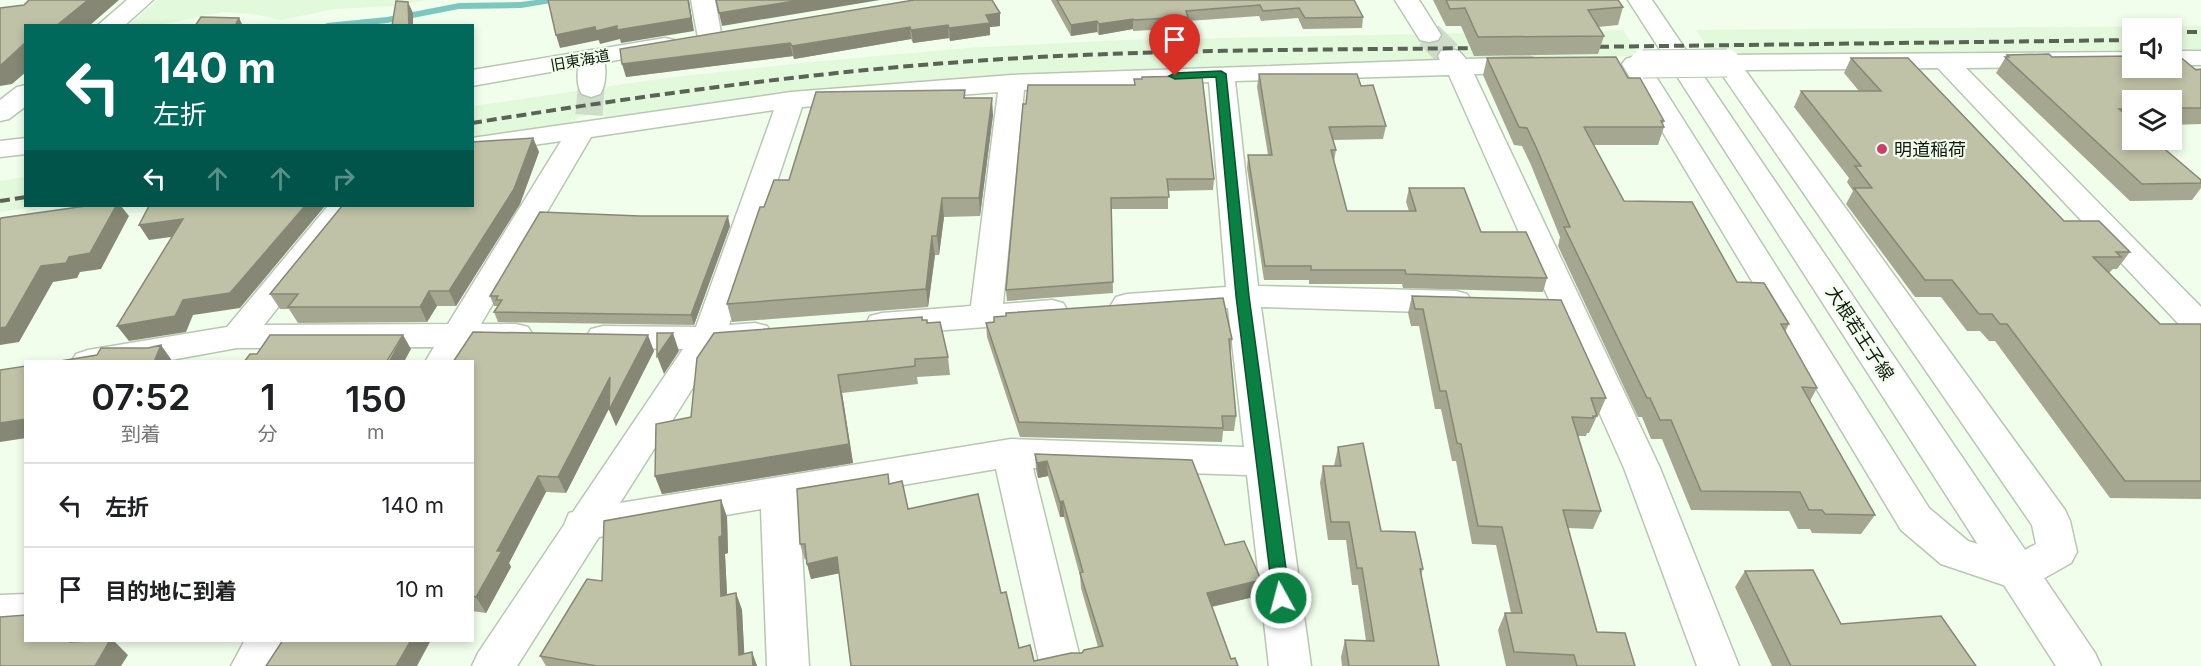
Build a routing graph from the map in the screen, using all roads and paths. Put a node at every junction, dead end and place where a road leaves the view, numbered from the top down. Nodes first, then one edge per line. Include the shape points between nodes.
1 (141, 0) edge
2 (703, 0) edge
3 (1407, 0) edge
4 (1640, 0) edge
5 (111, 24) edge
6 (1446, 52) junction
7 (592, 57) junction
8 (2185, 58) edge
9 (2122, 59) edge
10 (1944, 60) junction
11 (1727, 63) junction
12 (1553, 65) edge
13 (1221, 74) junction
14 (2201, 74) edge
15 (474, 78) edge
16 (1012, 83) junction
17 (24, 95) edge
18 (791, 100) junction
19 (0, 113) edge
20 (588, 116) junction
21 (24, 146) edge
22 (474, 146) edge
23 (0, 149) edge
24 (342, 207) edge
25 (1243, 296) junction
26 (1487, 303) edge
27 (1534, 304) edge
28 (1569, 305) junction
29 (986, 316) junction
30 (858, 326) edge
31 (2201, 327) edge
32 (789, 332) edge
33 (542, 336) edge
34 (578, 336) edge
35 (237, 337) junction
36 (708, 338) junction
37 (451, 348) edge
38 (100, 360) edge
39 (1011, 453) junction
40 (1264, 462) junction
41 (779, 492) junction
42 (583, 525) junction
43 (2018, 573) junction
44 (24, 611) edge
45 (0, 613) edge
46 (267, 642) edge
47 (252, 666) edge
48 (493, 666) edge
49 (788, 666) edge
50 (1061, 666) edge
51 (1290, 666) edge
52 (1718, 666) edge
53 (2080, 666) edge

1 - 5 street
2 - 7 street, 旧東海道 via 722,36
3 - 6 street
4 - 43 street, 大根若王子線
6 - 12 street
6 - 13 street
6 - 28 street
7 - 15 street, 旧東海道
7 - 20 street
8 - 14 street
9 - 10 street
10 - 11 street
10 - 31 street
11 - 43 street via 2051,521 2057,552
11 - 43 street, bridge via 1630,64 1915,519 1955,553
13 - 16 street
13 - 25 street
16 - 18 street
16 - 29 street
17 - 19 street
18 - 20 street
18 - 36 street
20 - 22 street
20 - 37 street
21 - 23 street
24 - 35 street
25 - 26 street
25 - 29 street
25 - 40 street
27 - 28 street
28 - 52 street via 1642,468
29 - 30 street
32 - 36 street
33 - 37 street
34 - 36 street
35 - 37 street
35 - 38 street
36 - 42 street
39 - 40 street
39 - 41 street
39 - 50 street
40 - 51 street
41 - 42 street
41 - 49 street
42 - 48 street
43 - 53 street, 大根若王子線
44 - 45 street
46 - 47 street

